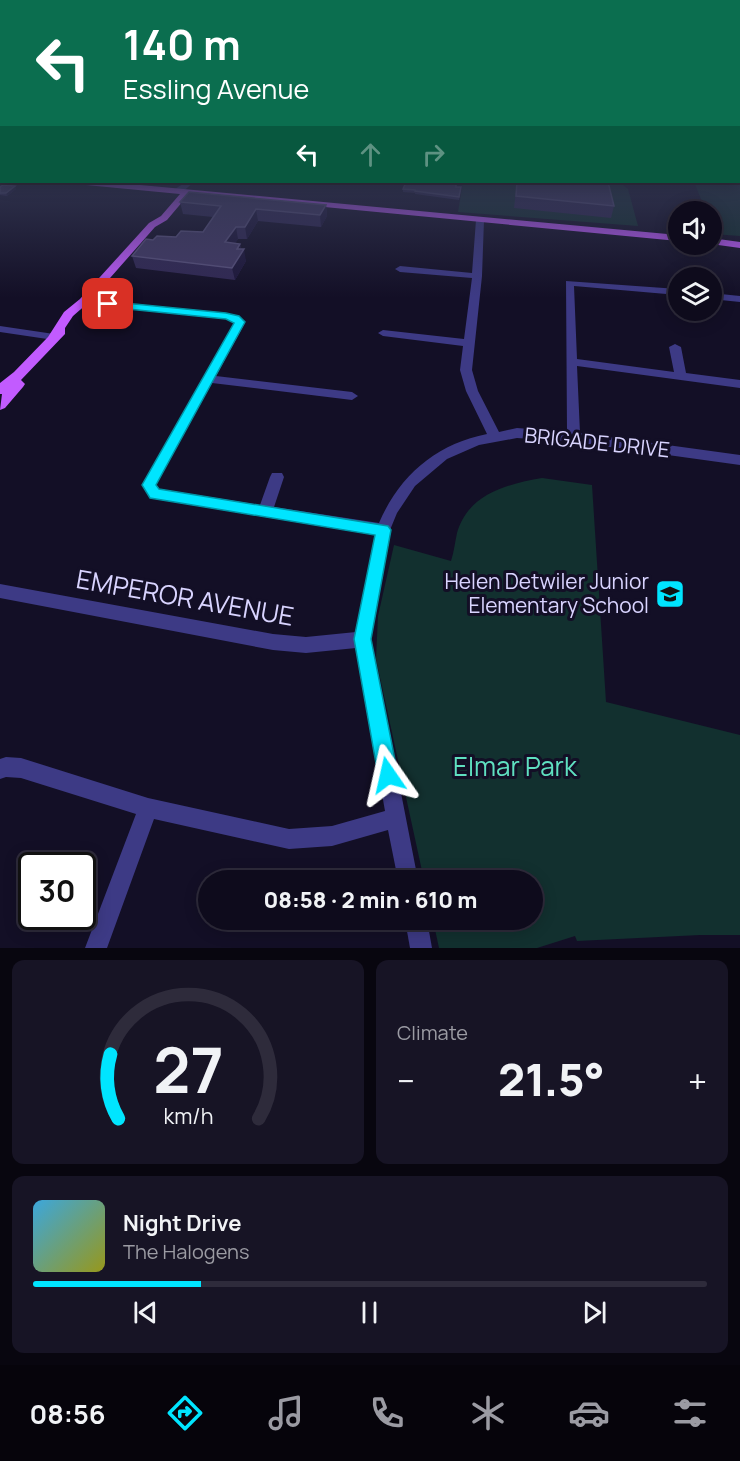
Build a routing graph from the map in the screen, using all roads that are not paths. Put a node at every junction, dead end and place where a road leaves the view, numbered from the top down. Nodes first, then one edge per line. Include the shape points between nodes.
1 (170, 209) edge
2 (384, 209) edge
3 (480, 220) junction
4 (668, 237) edge
5 (722, 243) edge
6 (740, 244) edge
7 (400, 269) dead end
8 (477, 276) junction
9 (668, 291) edge
10 (722, 297) edge
11 (740, 299) edge
12 (84, 301) junction
13 (0, 329) edge
14 (383, 333) dead end
15 (54, 337) junction
16 (468, 343) junction
17 (675, 347) dead end
18 (572, 362) junction
19 (19, 375) junction
20 (681, 376) junction
21 (208, 379) junction
22 (740, 384) edge
23 (0, 390) edge
24 (352, 396) dead end
25 (0, 405) edge
26 (495, 437) junction
27 (574, 437) junction
28 (740, 460) edge
29 (277, 477) dead end
30 (265, 511) junction
31 (383, 530) junction
32 (0, 591) edge
33 (363, 639) junction
34 (0, 770) edge
35 (148, 808) junction
36 (396, 818) junction
37 (406, 870) edge
38 (418, 930) edge
39 (96, 948) edge
40 (421, 948) edge

1 - 12 main road
2 - 3 main road
3 - 4 main road
3 - 8 street
5 - 6 main road
7 - 8 street
8 - 16 street
9 - 18 street via 569,283
10 - 11 street
12 - 15 main road via 70,324
12 - 21 street via 235,318 240,322 238,327
13 - 15 street
14 - 16 street
15 - 19 main road
16 - 26 street via 468,381
17 - 20 street
18 - 20 street
18 - 27 street
19 - 23 main road
19 - 25 main road via 18,384
20 - 22 street
21 - 24 street
21 - 30 street via 149,485 155,494
26 - 27 street, BRIGADE DRIVE
26 - 31 street, BRIGADE DRIVE via 460,447 424,469 401,495
27 - 28 street, BRIGADE DRIVE
29 - 30 street
30 - 31 street
31 - 33 street, BRIGADE DRIVE
32 - 33 street, EMPEROR AVENUE via 273,642 306,645
33 - 36 street, BRIGADE DRIVE
34 - 35 street via 21,768
35 - 36 street via 289,839 332,836
35 - 39 street
36 - 37 street, BRIGADE DRIVE
38 - 40 street

